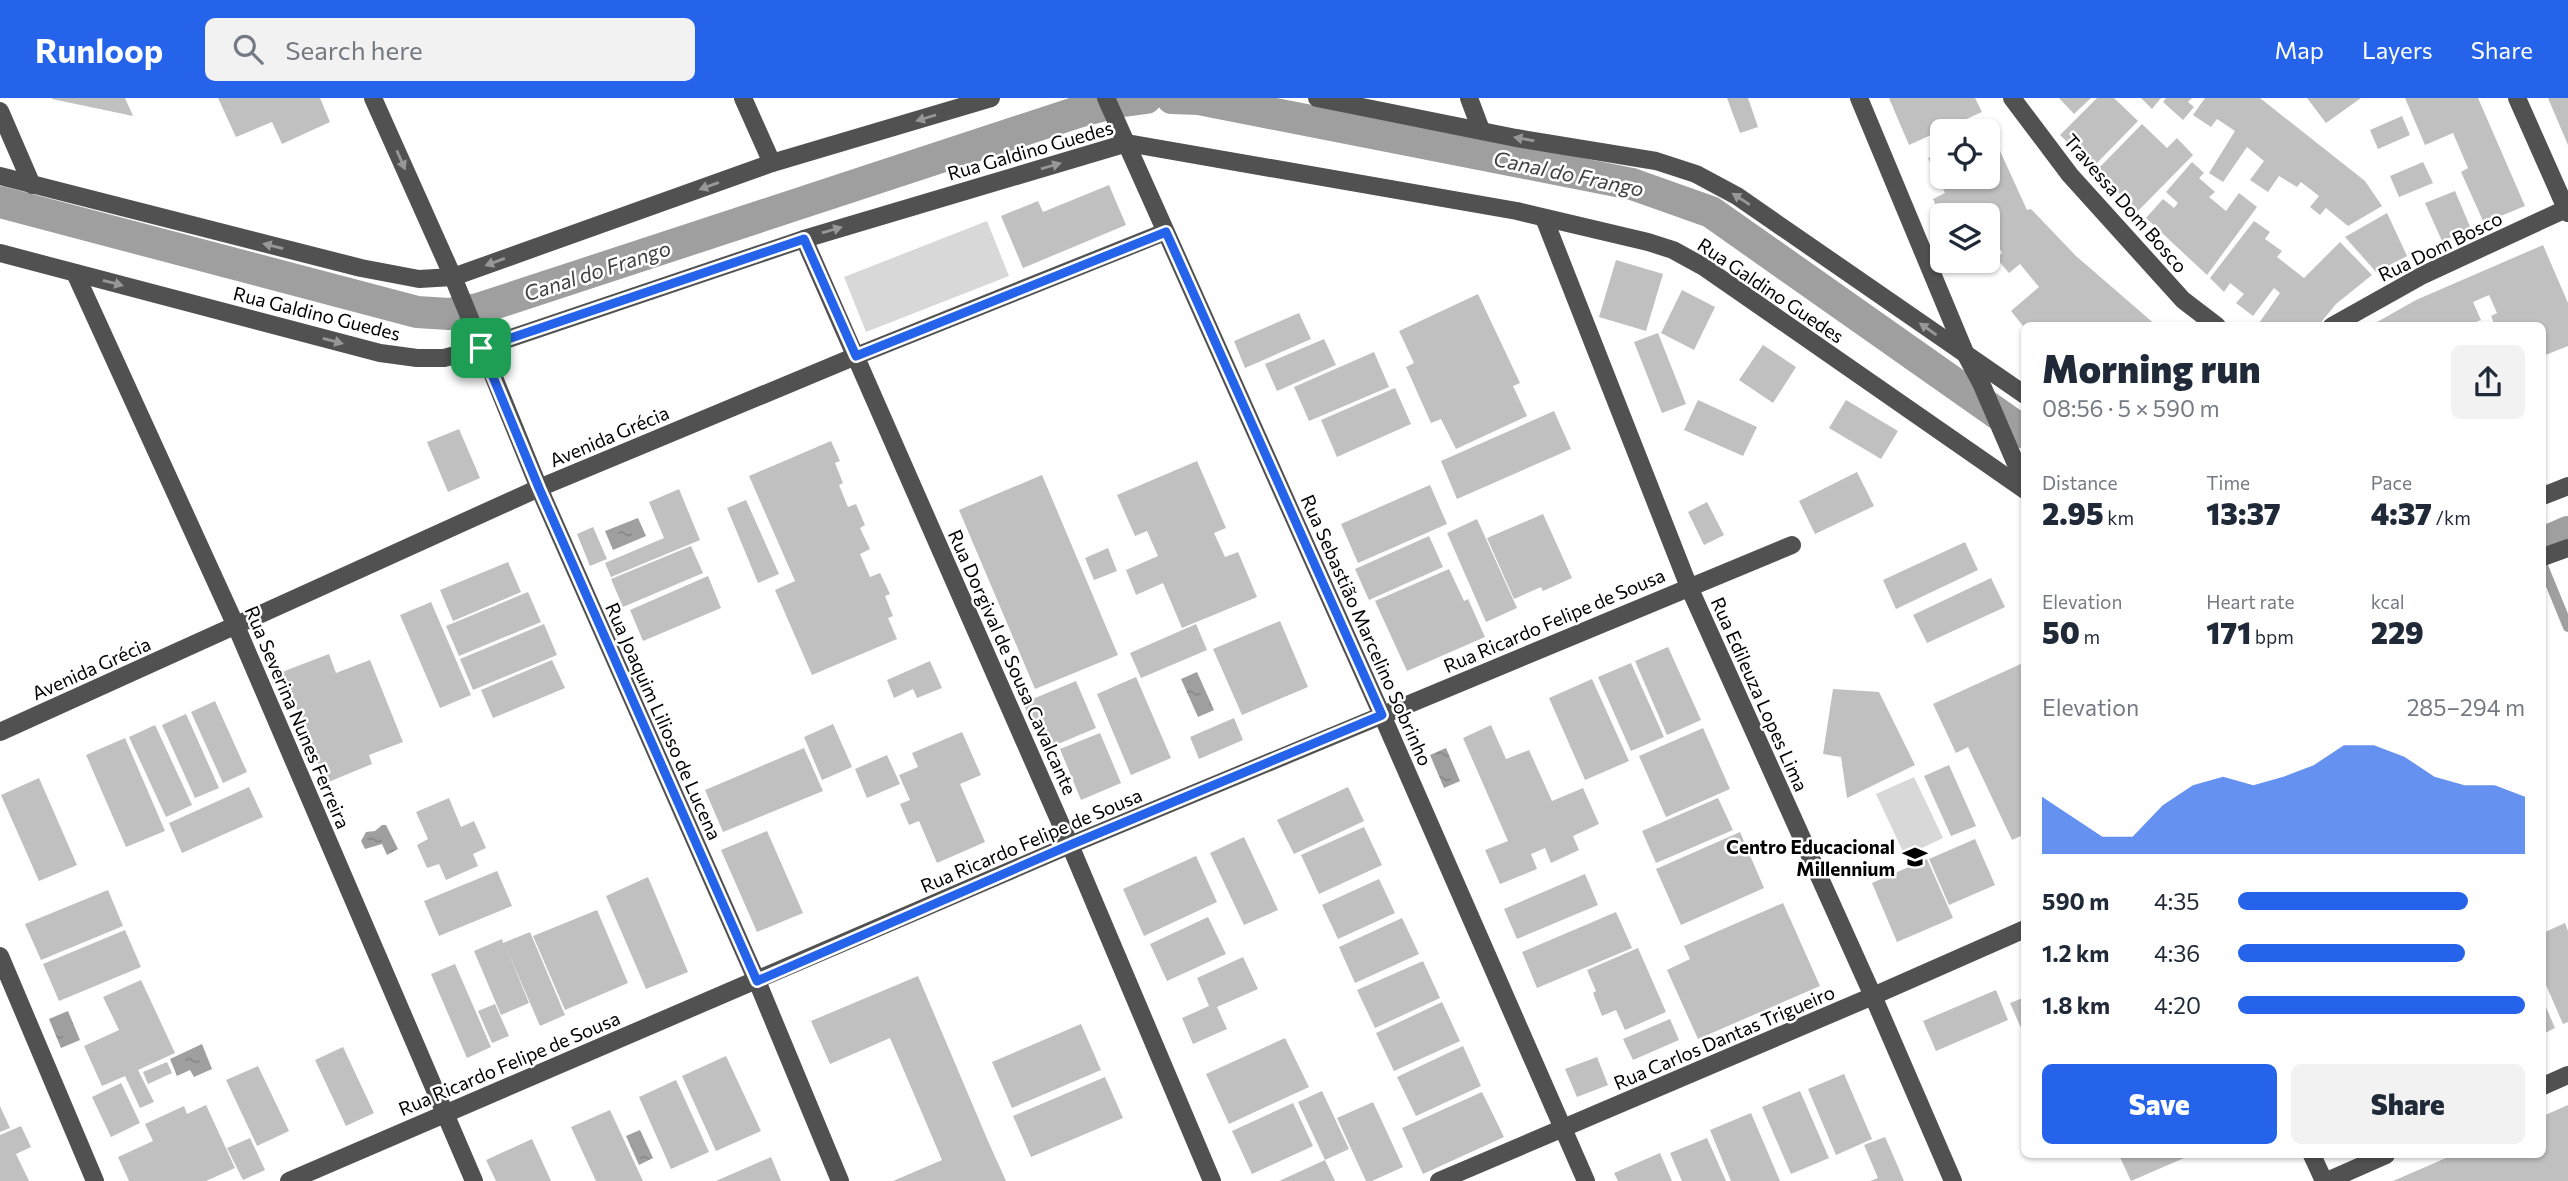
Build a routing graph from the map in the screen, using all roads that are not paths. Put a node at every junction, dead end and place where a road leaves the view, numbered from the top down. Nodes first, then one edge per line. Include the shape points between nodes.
1 (373, 98) edge
2 (743, 98) edge
3 (991, 98) edge
4 (1106, 98) edge
5 (1317, 98) edge
6 (1469, 98) edge
7 (1859, 98) edge
8 (2012, 98) edge
9 (2517, 98) edge
10 (0, 111) edge
11 (1481, 130) junction
12 (1127, 144) junction
13 (772, 163) junction
14 (0, 176) edge
15 (32, 185) junction
16 (2567, 210) edge
17 (1544, 218) junction
18 (1166, 232) junction
19 (804, 239) junction
20 (0, 253) edge
21 (75, 273) junction
22 (453, 277) junction
23 (2212, 322) edge
24 (2339, 322) edge
25 (481, 348) junction
26 (1966, 355) junction
27 (856, 356) junction
28 (2021, 392) edge
29 (2021, 476) edge
30 (2021, 484) edge
31 (2568, 486) edge
32 (539, 488) junction
33 (2546, 495) edge
34 (1792, 545) dead end
35 (1689, 587) junction
36 (236, 626) junction
37 (1382, 715) junction
38 (0, 732) edge
39 (1070, 845) junction
40 (2021, 931) edge
41 (0, 956) edge
42 (757, 981) junction
43 (1873, 996) junction
44 (2568, 1075) edge
45 (2546, 1085) edge
46 (446, 1112) junction
47 (1565, 1128) junction
48 (2314, 1158) edge
49 (2379, 1158) edge
50 (95, 1181) edge
51 (289, 1181) edge
52 (474, 1181) edge
53 (840, 1181) edge
54 (1212, 1181) edge
55 (1439, 1181) edge
56 (1586, 1181) edge
57 (1953, 1181) edge
58 (2325, 1181) edge

1 -> 22 street, Rua Joaquim Lilioso de Lucena
2 - 13 street
3 -> 13 street
4 - 12 street, Rua Sebastião Marcelino Sobrinho
5 - 11 street
6 - 11 street
7 - 26 street
8 - 23 street, Travessa Dom Bosco via 2070,175 2183,300
9 - 16 street
10 - 15 street
26 -> 11 street via 1737,196 1696,174 1656,161
12 - 17 street, Rua Galdino Guedes
12 - 18 street, Rua Sebastião Marcelino Sobrinho
19 -> 12 street, Rua Galdino Guedes
13 -> 22 street
14 - 15 street
22 -> 15 street via 419,279 361,268
16 - 24 street, Rua Dom Bosco via 2423,275
17 - 30 street, Rua Galdino Guedes via 1648,242 1704,267
17 - 35 street, Rua Edileuza Lopes Lima
18 - 27 street, Avenida Grécia
18 - 37 street, Rua Sebastião Marcelino Sobrinho
19 - 25 street, Rua Galdino Guedes
19 - 27 street, Rua Dorgival de Sousa Cavalcante
20 - 21 street, Rua Galdino Guedes
21 -> 25 street, Rua Galdino Guedes via 380,353 444,358
21 - 36 street, Rua Severina Nunes Ferreira
22 - 25 street, Rua Joaquim Lilioso de Lucena
25 - 32 street, Rua Joaquim Lilioso de Lucena
26 - 28 street
26 - 29 street
27 - 32 street, Avenida Grécia
27 - 39 street, Rua Dorgival de Sousa Cavalcante
31 - 33 street
32 - 36 street, Avenida Grécia
32 - 42 street, Rua Joaquim Lilioso de Lucena
34 - 35 street, Rua Ricardo Felipe de Sousa
35 - 37 street, Rua Ricardo Felipe de Sousa
35 - 43 street, Rua Edileuza Lopes Lima
36 - 38 street, Avenida Grécia
36 - 46 street, Rua Severina Nunes Ferreira
37 - 39 street, Rua Ricardo Felipe de Sousa
37 - 47 street, Rua Sebastião Marcelino Sobrinho
39 - 42 street, Rua Ricardo Felipe de Sousa
39 - 54 street, Rua Dorgival de Sousa Cavalcante
40 - 43 street, Rua Carlos Dantas Trigueiro
41 - 50 street
42 - 46 street, Rua Ricardo Felipe de Sousa
42 - 53 street, Rua Joaquim Lilioso de Lucena
43 - 47 street, Rua Carlos Dantas Trigueiro
43 - 57 street, Rua Edileuza Lopes Lima
44 - 45 street
46 - 51 street, Rua Ricardo Felipe de Sousa
46 - 52 street, Rua Severina Nunes Ferreira
47 - 55 street, Rua Carlos Dantas Trigueiro
47 - 56 street, Rua Sebastião Marcelino Sobrinho
48 - 58 street
49 - 58 street

